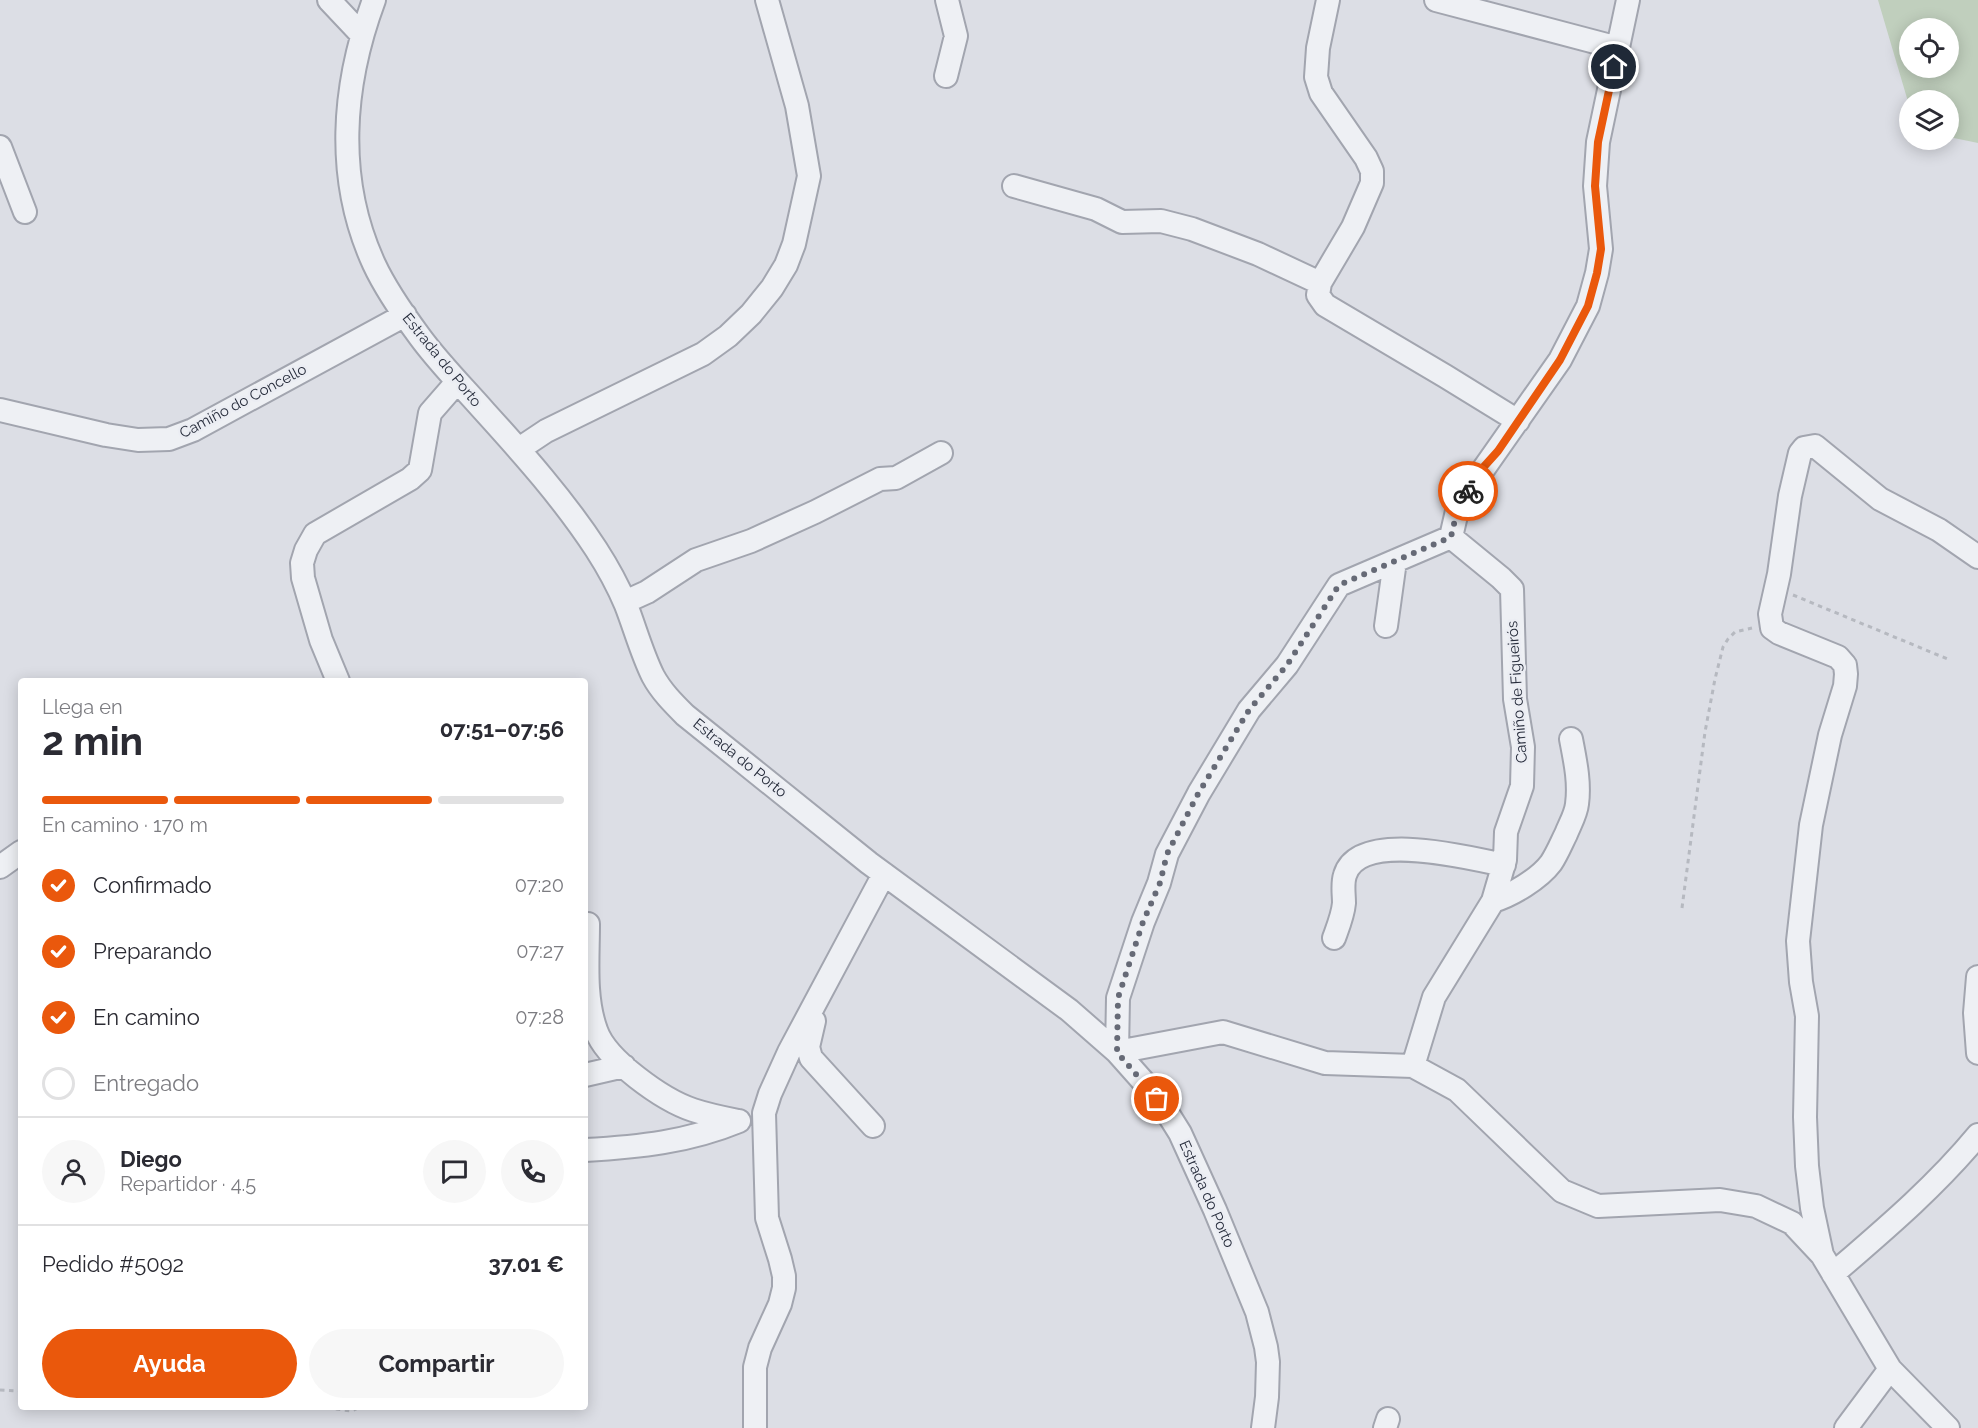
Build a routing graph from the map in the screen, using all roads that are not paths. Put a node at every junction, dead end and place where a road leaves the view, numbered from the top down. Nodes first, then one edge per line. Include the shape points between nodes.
1 (329, 0) edge
2 (374, 0) edge
3 (767, 0) edge
4 (947, 0) edge
5 (1328, 0) edge
6 (1436, 0) edge
7 (1628, 0) edge
8 (362, 35) junction
9 (1618, 48) junction
10 (946, 76) dead end
11 (0, 147) edge
12 (1014, 186) dead end
13 (25, 212) dead end
14 (1320, 283) junction
15 (405, 315) junction
16 (457, 382) junction
17 (0, 410) edge
18 (1518, 421) junction
19 (519, 449) junction
20 (941, 453) dead end
21 (1451, 537) junction
22 (1978, 557) edge
23 (1395, 561) junction
24 (625, 602) junction
25 (1386, 626) dead end
26 (337, 678) edge
27 (1571, 739) dead end
28 (18, 854) edge
29 (1504, 865) junction
30 (0, 867) edge
31 (884, 874) junction
32 (1493, 901) junction
33 (588, 924) dead end
34 (1334, 938) dead end
35 (1978, 977) edge
36 (815, 1004) junction
37 (1117, 1052) junction
38 (1978, 1053) edge
39 (624, 1066) junction
40 (1413, 1066) junction
41 (588, 1074) edge
42 (764, 1113) junction
43 (738, 1121) junction
44 (873, 1126) dead end
45 (1978, 1135) edge
46 (588, 1150) edge
47 (1827, 1265) junction
48 (1890, 1369) junction
49 (754, 1428) edge
50 (1263, 1428) edge
51 (1846, 1428) edge
52 (1948, 1428) edge

1 - 8 street
2 - 8 street, Estrada do Porto
3 - 19 street via 797,106 809,176 786,265 751,314 703,354 546,431
4 - 10 street via 956,36
5 - 14 street via 1316,77 1321,93 1366,158 1372,183 1353,227
6 - 9 street
7 - 9 street
8 - 15 street, Estrada do Porto via 349,100 350,184 374,264
9 - 18 street via 1598,142 1595,186 1601,249 1597,273 1588,306 1560,360
11 - 13 street
12 - 14 street via 1096,209 1122,222 1161,222 1192,229
14 - 18 street via 1318,295 1325,305
15 - 16 street, Estrada do Porto
15 - 17 street, Camiño do Concello via 193,430 169,439 106,435
16 - 19 street, Estrada do Porto
16 - 26 street via 430,412 420,470 315,534 306,550 303,578
18 - 21 street via 1466,494
19 - 24 street, Estrada do Porto via 591,543
20 - 24 street via 896,478 880,479 815,512 696,560
21 - 23 street
21 - 29 street, Camiño de Figueirós via 1512,589 1522,786 1506,832
22 - 47 street via 1939,530 1880,500 1815,446 1800,453 1770,614 1772,628 1838,657 1846,674 1811,825 1798,941 1807,1016 1807,1167 1812,1208
23 - 25 street
23 - 37 street via 1339,585 1287,665 1249,710 1198,794 1167,854 1118,998
24 - 31 street, Estrada do Porto via 654,677 670,701
27 - 32 street via 1578,782 1574,817 1550,865 1509,896
28 - 30 street
29 - 32 street, Camiño de Figueirós
29 - 34 street via 1396,849 1366,855 1345,874 1344,905
31 - 36 street
31 - 37 street, Estrada do Porto via 1069,1010
32 - 40 street, Camiño de Figueirós via 1434,998
33 - 39 street via 593,1020 601,1040
35 - 38 street
36 - 42 street via 789,1052
36 - 44 street via 808,1047 811,1058
37 - 40 street via 1222,1032 1325,1063
37 - 50 street, Estrada do Porto via 1149,1088 1180,1133 1247,1285 1268,1362
39 - 41 street
39 - 43 street via 669,1100
40 - 47 street via 1457,1090 1562,1191 1598,1206 1720,1200 1756,1206 1792,1223
42 - 43 street
42 - 49 street via 767,1218 780,1259 783,1288 754,1367
43 - 46 street via 682,1140
45 - 47 street via 1912,1205
47 - 48 street
48 - 51 street
48 - 52 street

